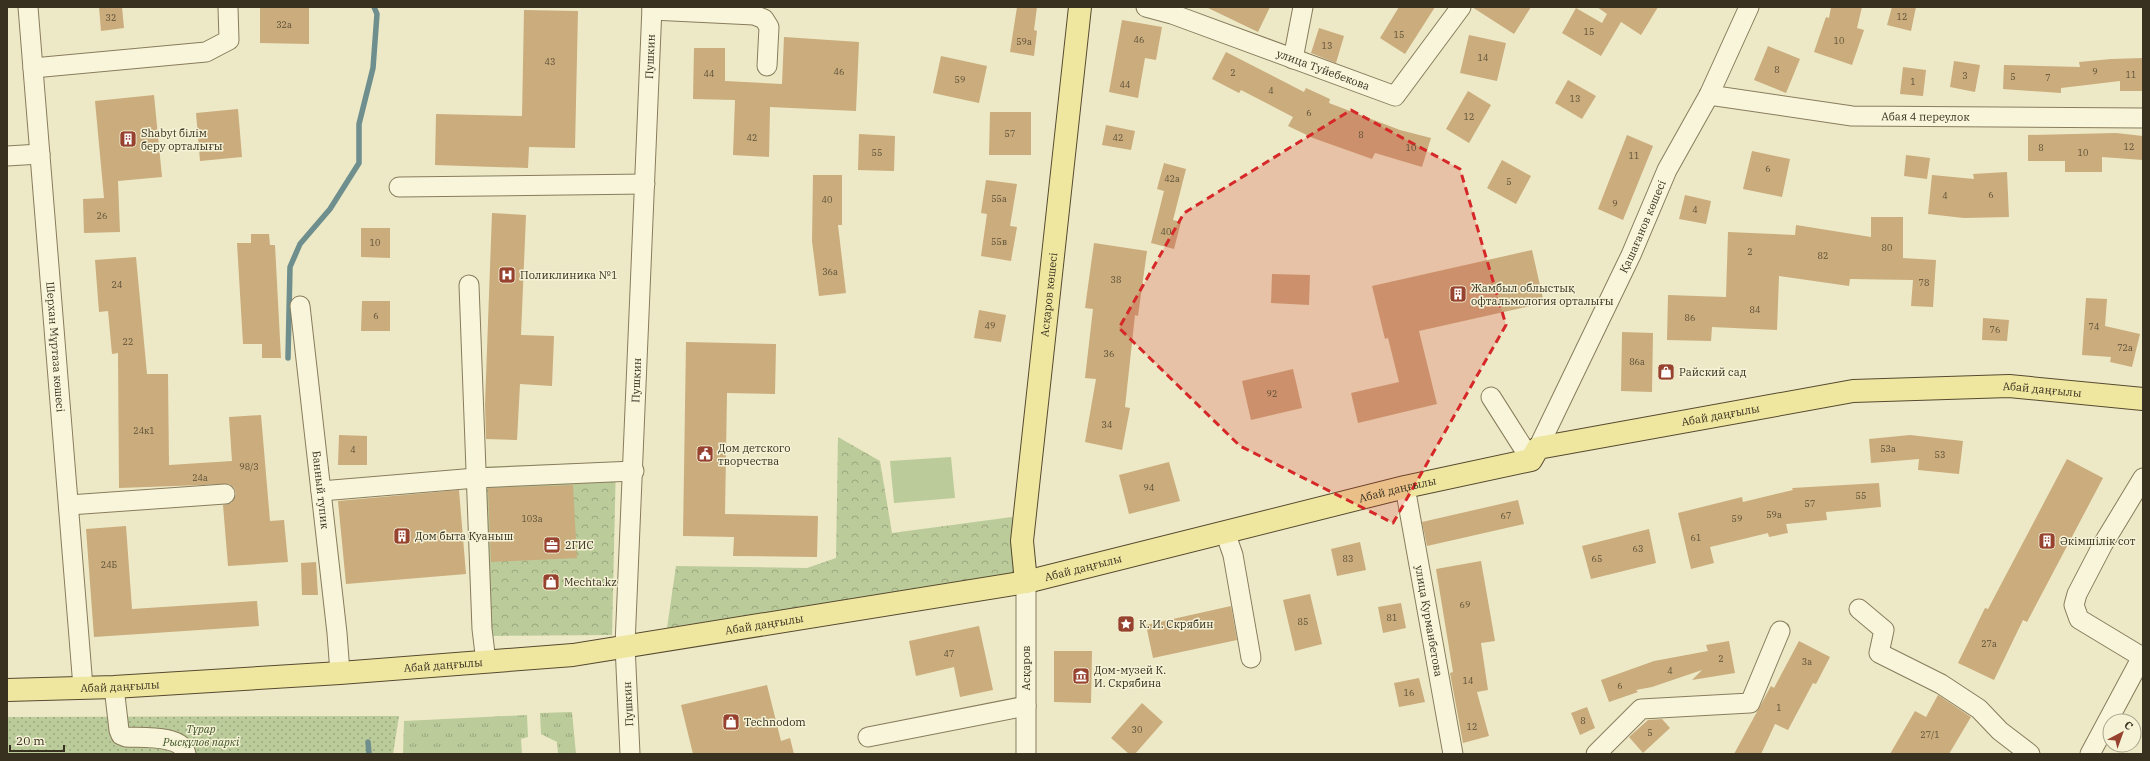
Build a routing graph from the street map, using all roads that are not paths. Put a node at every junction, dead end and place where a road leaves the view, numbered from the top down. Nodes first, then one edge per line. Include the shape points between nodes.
1 (28, 7) edge
2 (228, 7) edge
3 (1080, 7) edge
4 (1146, 7) edge
5 (1303, 7) edge
6 (1461, 7) edge
7 (1749, 7) edge
8 (652, 9) edge
9 (1292, 59) junction
10 (767, 66) dead end
11 (33, 68) junction
12 (1709, 95) junction
13 (2143, 118) edge
14 (40, 154) junction
15 (7, 156) edge
16 (645, 184) junction
17 (399, 187) dead end
18 (469, 285) dead end
19 (300, 306) dead end
20 (1491, 396) dead end
21 (2143, 399) edge
22 (1535, 454) junction
23 (634, 471) junction
24 (476, 478) junction
25 (2143, 478) edge
26 (1405, 487) junction
27 (321, 491) junction
28 (225, 494) dead end
29 (69, 505) junction
30 (1225, 532) junction
31 (1026, 582) junction
32 (1859, 609) dead end
33 (1780, 632) dead end
34 (625, 646) junction
35 (2142, 656) edge
36 (1251, 658) dead end
37 (486, 662) junction
38 (340, 673) junction
39 (83, 687) junction
40 (114, 687) junction
41 (7, 690) edge
42 (1026, 706) junction
43 (868, 737) dead end
44 (186, 754) edge
45 (630, 754) edge
46 (1026, 754) edge
47 (1453, 754) edge
48 (1596, 754) edge
49 (2030, 754) edge
50 (2090, 754) edge

1 - 11 street, Шерхан Мұртаза көшесі
2 - 11 street via 229,40 206,52
3 - 31 main road, Асқаров көшесі via 1022,541
4 - 9 street, улица Туйебекова via 1172,14
5 - 9 street
6 - 9 street, улица Туйебекова via 1395,96
7 - 12 street, Қашағанов көшесі
8 - 10 street via 754,15 764,19 769,27
8 - 16 street, Пушкин
11 - 14 street, Шерхан Мұртаза көшесі
12 - 13 street, Абая 4 переулок via 1852,116
12 - 22 street, Қашағанов көшесі via 1667,170 1632,255
14 - 15 street
14 - 29 street, Шерхан Мұртаза көшесі
16 - 17 street
16 - 23 street, Пушкин
18 - 24 street
19 - 27 street, Банный тупик
20 - 22 street
21 - 22 main road, Абай даңғылы via 2010,386 1853,392
22 - 26 main road, Абай даңғылы
23 - 24 street
23 - 34 street, Пушкин
24 - 27 street
24 - 37 street via 482,629
25 - 35 street via 2103,544 2077,594 2074,605 2079,619
26 - 30 main road, Абай даңғылы
26 - 47 street, улица Курманбетова
27 - 38 street, Банный тупик
28 - 29 street
29 - 39 street, Шерхан Мұртаза көшесі
30 - 31 main road, Абай даңғылы
30 - 36 street via 1233,555
31 - 34 main road, Абай даңғылы
31 - 42 street, Асқаров
32 - 49 street via 1884,630 1879,652 1941,684 1979,709 2000,731
33 - 48 street via 1750,703 1641,708
34 - 37 main road, Абай даңғылы via 573,655
34 - 45 street, Пушкин
35 - 50 street
37 - 38 main road, Абай даңғылы
38 - 40 main road, Абай даңғылы
39 - 40 main road, Абай даңғылы
39 - 41 main road, Абай даңғылы
40 - 44 street via 121,735 172,740 180,744
42 - 43 street
42 - 46 street, Асқаров

